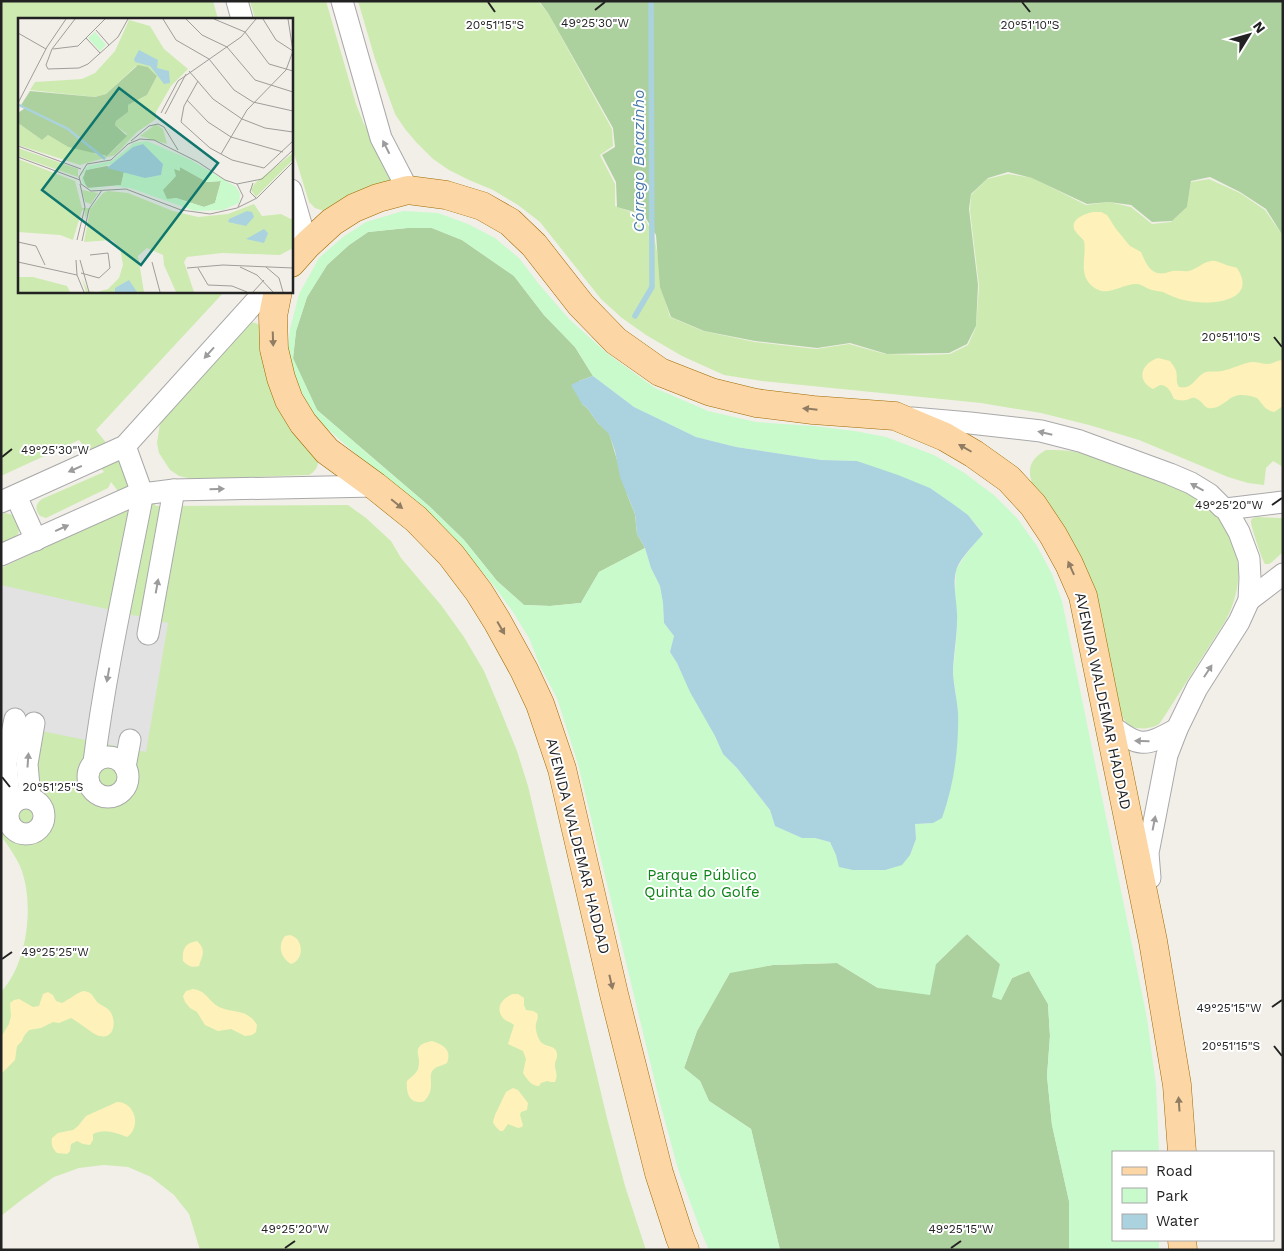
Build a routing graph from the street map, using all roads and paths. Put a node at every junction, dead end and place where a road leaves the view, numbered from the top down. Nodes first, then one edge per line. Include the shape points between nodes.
1 (237, 1) edge
2 (342, 1) edge
3 (242, 18) edge
4 (408, 190) junction
5 (292, 203) edge
6 (296, 257) edge
7 (264, 292) edge
8 (278, 292) edge
9 (895, 416) junction
10 (125, 446) junction
11 (374, 486) junction
12 (174, 490) junction
13 (142, 493) junction
14 (9, 499) edge
15 (1283, 502) edge
16 (1226, 509) junction
17 (36, 540) junction
18 (1, 555) edge
19 (1283, 574) edge
20 (1248, 600) junction
21 (148, 634) dead end
22 (1109, 724) junction
23 (1178, 729) junction
24 (130, 740) dead end
25 (94, 762) junction
26 (125, 766) junction
27 (30, 798) junction
28 (10, 806) junction
29 (1153, 941) junction
30 (1182, 1151) edge
31 (685, 1250) edge

1 - 3 street
4 -> 2 street via 381,138
4 - 6 main road, AVENIDA WALDEMAR HADDAD via 354,208 332,222
9 -> 4 main road, AVENIDA WALDEMAR HADDAD via 756,403 711,392 660,372 616,341 581,305 534,245 510,222 473,203 446,195
5 - 6 street, AVENIDA WALDEMAR HADDAD
7 -> 10 street
8 -> 11 main road, AVENIDA WALDEMAR HADDAD via 273,316 274,349 288,400 303,423 328,450
16 -> 9 street via 1191,483 1080,441 1041,431
22 -> 9 main road, AVENIDA WALDEMAR HADDAD via 1082,596 1069,564 1033,505 1009,479 974,454 945,437
10 - 13 street
10 -> 14 street
12 -> 11 street
11 -> 31 main road, AVENIDA WALDEMAR HADDAD via 416,519 451,555 479,592 512,646 540,704 562,769 659,1173
12 - 13 street
21 -> 12 street
17 -> 13 street
13 -> 25 street
14 - 17 street
15 - 16 street
16 - 20 street via 1249,559
17 - 18 street
19 - 20 street
23 -> 20 street via 1197,688 1239,622
23 -> 22 street via 1157,740 1140,743 1127,738
22 - 29 main road, AVENIDA WALDEMAR HADDAD
29 -> 23 street via 1148,853 1167,755
24 - 26 street
25 - 26 street via 107,757
25 - 26 street via 88,783 97,795 110,798 126,787 128,774
27 - 28 street via 16,800
27 - 28 street via 42,806 45,813 42,826 32,833 18,832 12,827 8,820
27 -> 28 street via 25,721 6,763
30 -> 29 main road, AVENIDA WALDEMAR HADDAD via 1177,1085

